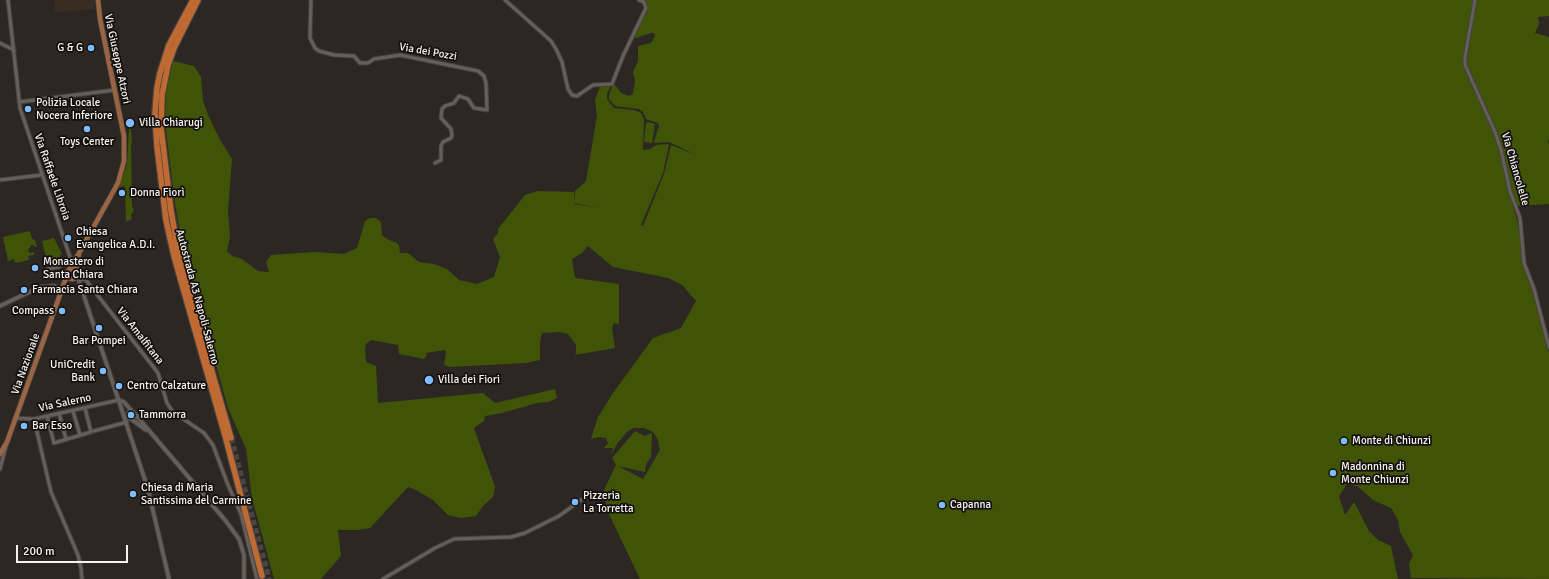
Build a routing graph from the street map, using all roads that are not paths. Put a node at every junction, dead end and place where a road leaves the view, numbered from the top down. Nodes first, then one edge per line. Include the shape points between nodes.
1 (8, 0) edge
2 (98, 0) edge
3 (193, 0) edge
4 (198, 0) edge
5 (311, 0) edge
6 (505, 0) edge
7 (639, 0) edge
8 (1475, 0) edge
9 (0, 43) edge
10 (14, 50) junction
11 (115, 90) junction
12 (19, 102) junction
13 (435, 163) dead end
14 (41, 175) junction
15 (0, 180) edge
16 (73, 260) junction
17 (59, 266) tunnel mouth
18 (70, 268) junction
19 (48, 269) dead end
20 (67, 275) junction
21 (76, 277) junction
22 (65, 283) junction
23 (62, 289) junction
24 (0, 306) edge
25 (50, 324) joint
26 (1549, 347) edge
27 (119, 400) junction
28 (85, 408) junction
29 (73, 411) junction
30 (59, 413) junction
31 (124, 413) junction
32 (133, 413) junction
33 (47, 416) junction
34 (129, 417) junction
35 (15, 418) junction
36 (34, 419) junction
37 (127, 422) junction
38 (136, 422) junction
39 (129, 428) junction
40 (92, 431) junction
41 (149, 432) junction
42 (80, 435) junction
43 (231, 438) tunnel mouth
44 (66, 439) junction
45 (7, 442) junction
46 (0, 454) edge
47 (0, 469) edge
48 (581, 500) dead end
49 (260, 577) edge
50 (82, 579) edge
51 (169, 579) edge
52 (244, 579) edge
53 (383, 579) edge

1 - 10 street, Via Raffaele Libroia
2 - 11 main road, Via Giuseppe Atzori
3 - 49 highway, Autostrada A3 Napoli-Salerno via 169,46 160,73 156,105 157,146 166,220 174,256 222,425
4 - 43 highway, Autostrada A3 Napoli-Salerno via 168,65 162,99 161,128 179,256
5 - 13 street, Via dei Pozzi via 310,38 315,48 320,51 354,56 360,63 400,55 478,71 484,76 487,110 474,108 468,99 459,96 454,103 442,109 441,118 452,129 452,135 443,142 441,160
6 - 7 street via 551,41 562,62 568,88 572,95 577,96 593,85 612,84 646,8 644,2
8 - 26 street, Via Chiancolelle via 1465,65 1501,150 1510,191 1520,218 1524,263 1534,289
9 - 10 street
10 - 12 street, Via Raffaele Libroia
11 - 12 street
11 - 16 main road, Via Giuseppe Atzori via 125,147 122,170 118,183
12 - 14 street, Via Raffaele Libroia
14 - 15 street
14 - 16 street, Via Raffaele Libroia
16 - 18 main road, Via Giuseppe Atzori
16 - 21 main road, Via Giuseppe Atzori
17 - 19 street
18 - 20 main road, Via Giuseppe Atzori
18 - 21 main road via 74,269
20 - 21 main road via 68,278
20 - 22 main road, Via Giuseppe Atzori
21 - 22 main road
21 - 27 street
21 - 49 street, Via Amalfitana via 85,279 158,373 167,403 173,412 204,433 213,445 241,514
22 - 23 main road, Via Giuseppe Atzori
23 - 24 street via 54,286 40,287
23 - 25 main road, Via Giuseppe Atzori
25 - 35 main road, Via Nazionale
27 - 28 street, Via Salerno
27 - 31 street
27 - 32 street
28 - 29 street, Via Salerno
28 - 40 street
29 - 30 street, Via Salerno
29 - 42 street
30 - 33 street, Via Salerno
30 - 44 street
31 - 34 street
31 - 37 street
32 - 34 street via 134,417
32 - 34 street via 128,413
32 - 41 street
33 - 36 street, Via Salerno
33 - 44 street via 54,443
34 - 37 street
34 - 38 street
35 - 36 street, Via Salerno
35 - 45 main road, Via Nazionale
36 - 50 street via 51,492 78,555
37 - 39 street
37 - 40 street
38 - 39 street
38 - 41 street
39 - 51 street via 148,489
40 - 42 street
41 - 52 street via 239,539 244,555
42 - 44 street
45 - 46 main road, Via Nazionale
45 - 47 street
48 - 53 street via 559,516 525,533 511,537 454,539

